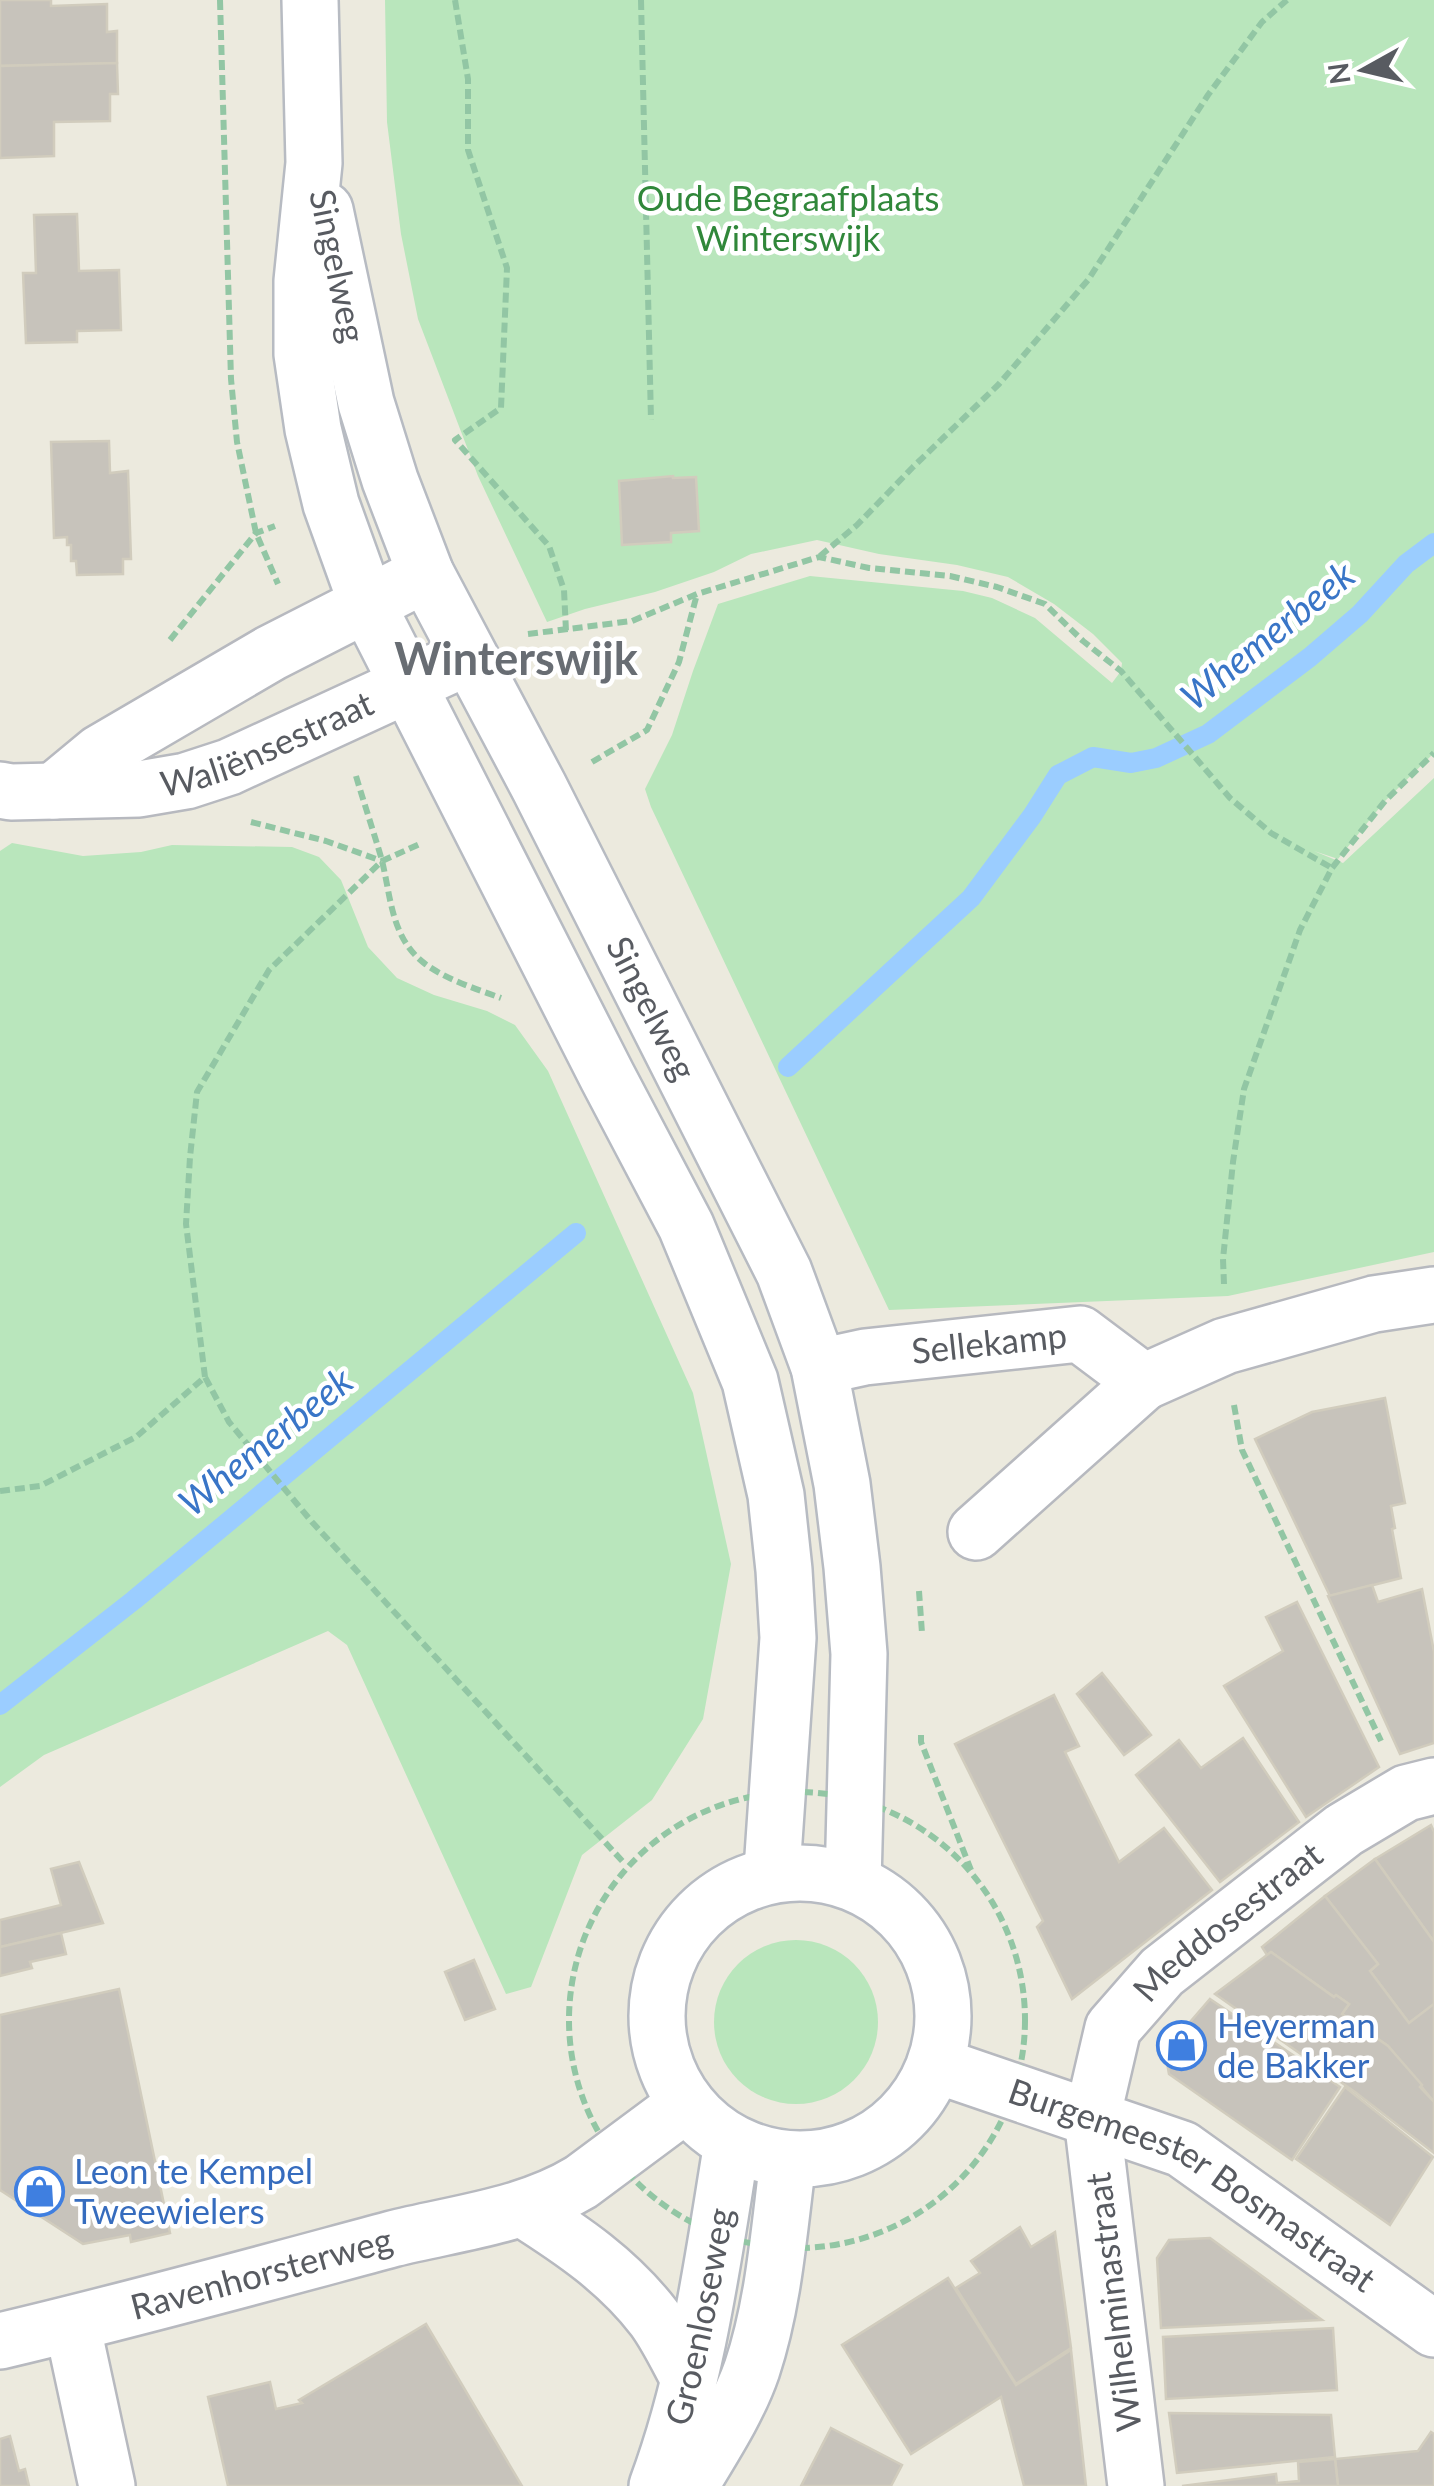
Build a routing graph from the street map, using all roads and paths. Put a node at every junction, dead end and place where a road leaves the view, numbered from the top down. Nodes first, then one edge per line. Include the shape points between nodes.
1 (310, 0) edge
2 (455, 0) edge
3 (641, 0) edge
4 (1287, 0) edge
5 (314, 163) junction
6 (651, 420) dead end
7 (331, 504) junction
8 (819, 556) junction
9 (426, 574) junction
10 (696, 594) junction
11 (367, 604) junction
12 (566, 631) junction
13 (528, 634) dead end
14 (168, 642) dead end
15 (468, 656) junction
16 (408, 685) junction
17 (1434, 752) edge
18 (592, 762) dead end
19 (0, 790) edge
20 (54, 791) junction
21 (1332, 868) junction
22 (505, 1000) dead end
23 (1434, 1295) edge
24 (1225, 1346) junction
25 (819, 1367) junction
26 (205, 1376) junction
27 (1144, 1382) junction
28 (0, 1491) edge
29 (976, 1532) dead end
30 (1420, 1789) edge
31 (713, 1806) dead end
32 (625, 1864) junction
33 (772, 1870) junction
34 (971, 1870) dead end
35 (854, 1882) junction
36 (936, 2065) junction
37 (1012, 2091) junction
38 (686, 2104) junction
39 (1092, 2118) junction
40 (732, 2144) junction
41 (615, 2158) junction
42 (788, 2161) junction
43 (523, 2209) junction
44 (72, 2324) junction
45 (1434, 2329) edge
46 (0, 2341) edge
47 (689, 2379) junction
48 (107, 2486) edge
49 (658, 2486) edge
50 (690, 2486) edge
51 (1136, 2486) edge

1 - 5 main road, Singelweg
2 - 12 path via 468,78 468,150 508,268 501,408 455,440 549,546 564,590
3 - 6 path
4 - 8 path via 1262,22 1208,95 1088,280 999,384
5 - 7 main road, Singelweg via 302,354
5 - 9 main road, Singelweg via 366,403
7 - 11 main road, Singelweg
7 - 14 path via 256,534
8 - 10 path
8 - 21 path via 950,576 1045,604 1120,671 1230,798 1271,834
9 - 11 main road, Waliënsestraat
9 - 15 main road, Singelweg
10 - 12 path via 632,620
10 - 18 path via 679,662 647,730
11 - 16 main road, Singelweg
11 - 20 main road, Waliënsestraat via 100,752
12 - 13 path
15 - 16 main road, Waliënsestraat
15 - 25 main road, Singelweg via 784,1272
16 - 20 main road, Waliënsestraat via 186,781
16 - 33 main road, Singelweg via 686,1226 750,1381 776,1495 788,1638
17 - 21 path via 1384,801
19 - 20 main road, Waliënsestraat
21 - 24 path via 1300,930 1244,1088 1223,1260
22 - 26 path via 425,964 412,951 392,915 382,862 269,970 197,1092 186,1224
23 - 24 main road via 1374,1304
24 - 27 main road
24 - 30 path via 1242,1450
25 - 27 main road, Sellekamp via 1080,1334
25 - 35 main road, Singelweg via 842,1484 859,1654
26 - 28 path via 136,1437 40,1486
26 - 32 path via 229,1422 312,1522
27 - 29 main road
30 - 39 main road, Meddosestraat via 1344,1830 1162,1972 1113,2028
31 - 32 path via 678,1822
32 - 41 path via 577,1971 568,2037 580,2098 594,2132
33 - 35 main road via 812,1870
33 - 38 main road via 712,1904 668,1962 658,1998 658,2036
34 - 37 path via 999,1914 1020,1970 1024,2032
35 - 36 main road via 895,1908 923,1941 939,1980 944,2023
36 - 37 main road, Burgemeester Bosmastraat
36 - 42 main road via 916,2103 886,2132 848,2153
37 - 39 main road, Burgemeester Bosmastraat
38 - 40 main road
38 - 41 main road, Ravenhorsterweg
39 - 45 main road, Burgemeester Bosmastraat via 1182,2148
39 - 51 main road, Wilhelminastraat
40 - 42 main road
40 - 47 main road, Groenloseweg
41 - 43 main road, Ravenhorsterweg via 565,2192
42 - 50 main road, Groenloseweg via 755,2360
43 - 44 main road, Ravenhorsterweg
43 - 47 main road via 616,2275 656,2320
44 - 46 main road, Ravenhorsterweg
44 - 48 main road
47 - 49 main road, Groenloseweg

